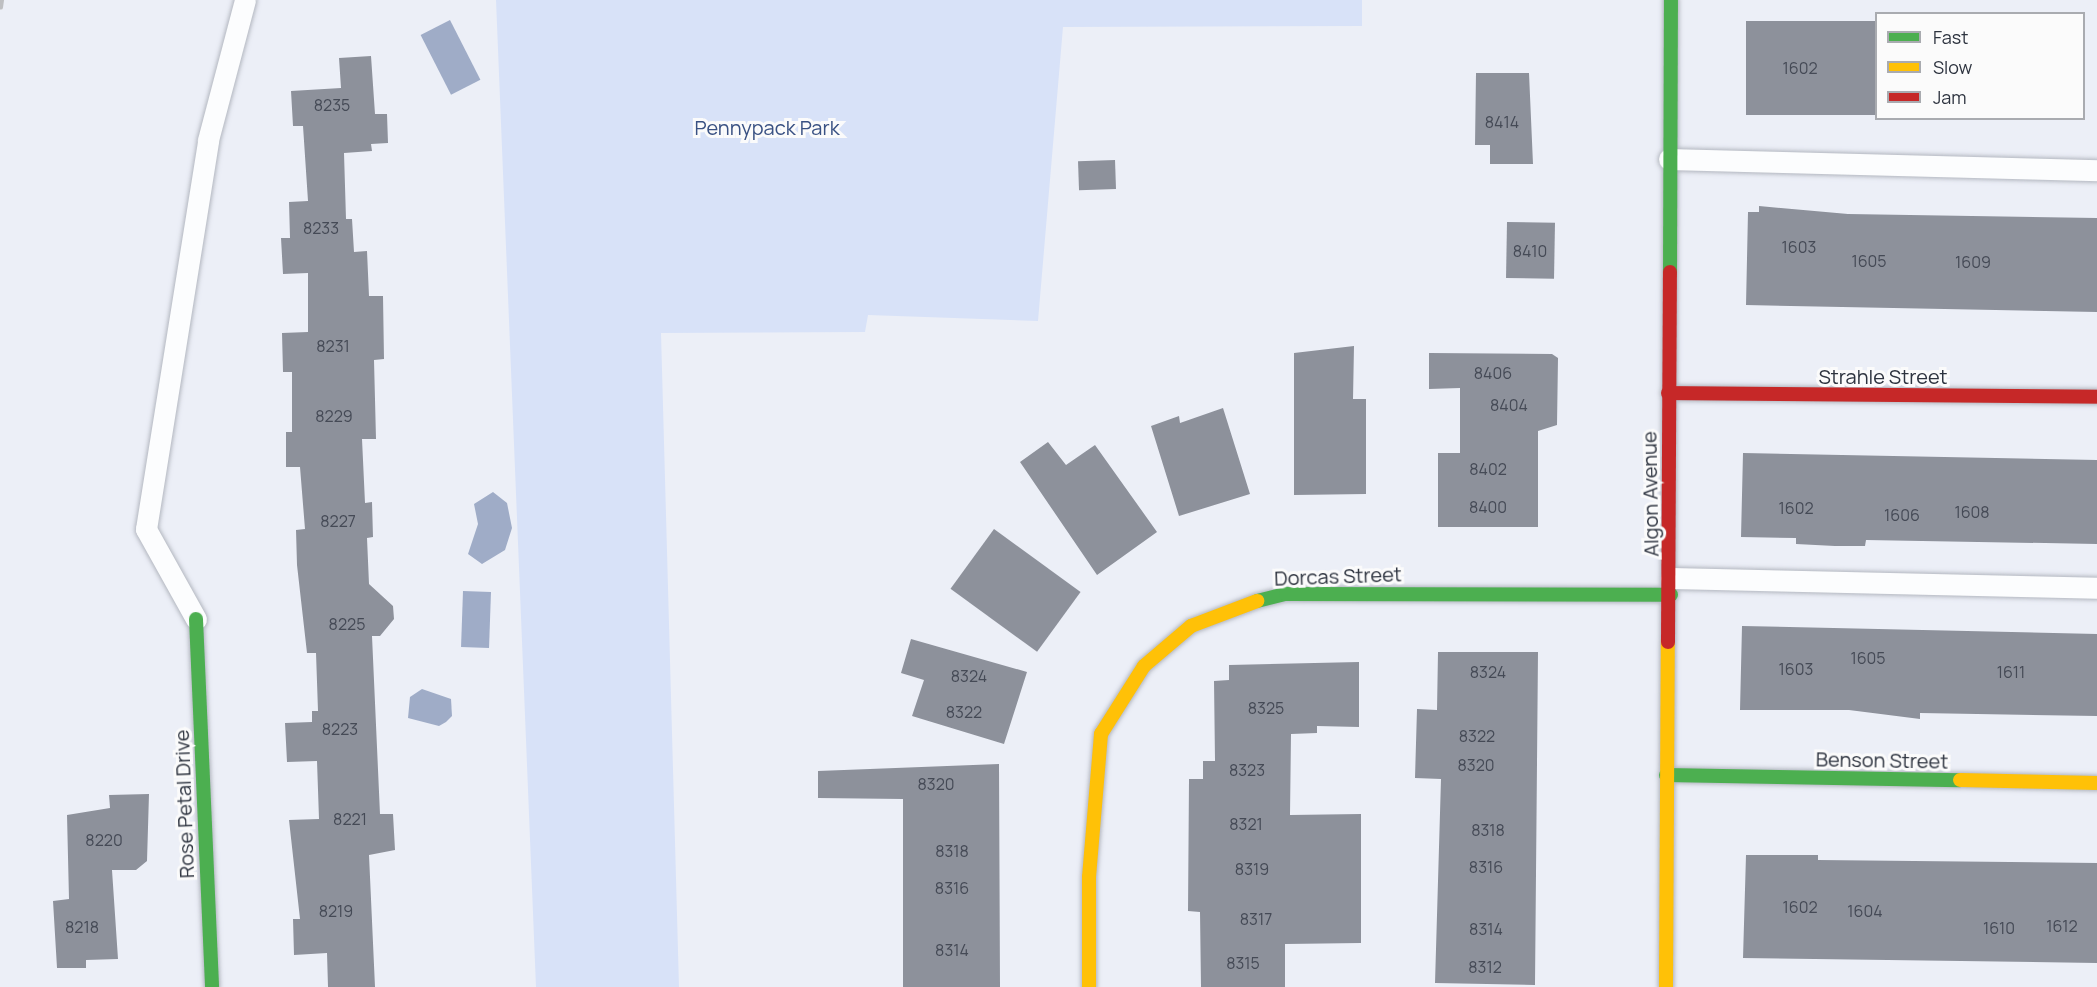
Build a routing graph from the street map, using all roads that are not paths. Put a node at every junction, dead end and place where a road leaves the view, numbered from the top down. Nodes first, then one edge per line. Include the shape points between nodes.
1 (245, 0) edge
2 (1671, 0) edge
3 (1669, 159) junction
4 (2097, 170) edge
5 (1668, 393) junction
6 (2097, 397) edge
7 (1671, 586) junction
8 (2097, 588) edge
9 (196, 619) joint
10 (1666, 775) junction
11 (2097, 783) edge
12 (212, 987) edge
13 (1089, 987) edge
14 (1666, 987) edge

1 - 9 lane via 208,140 146,529
2 - 3 street, Algon Avenue
3 - 4 lane
3 - 5 street, Algon Avenue
5 - 6 street, Strahle Street
5 - 7 street, Algon Avenue
7 - 8 lane
7 - 10 street, Algon Avenue
7 - 13 street, Dorcas Street via 1286,594 1238,605 1191,627 1144,666 1101,734 1089,877
9 - 12 street, Rose Petal Drive
10 - 11 street, Benson Street
10 - 14 street, Algon Avenue

